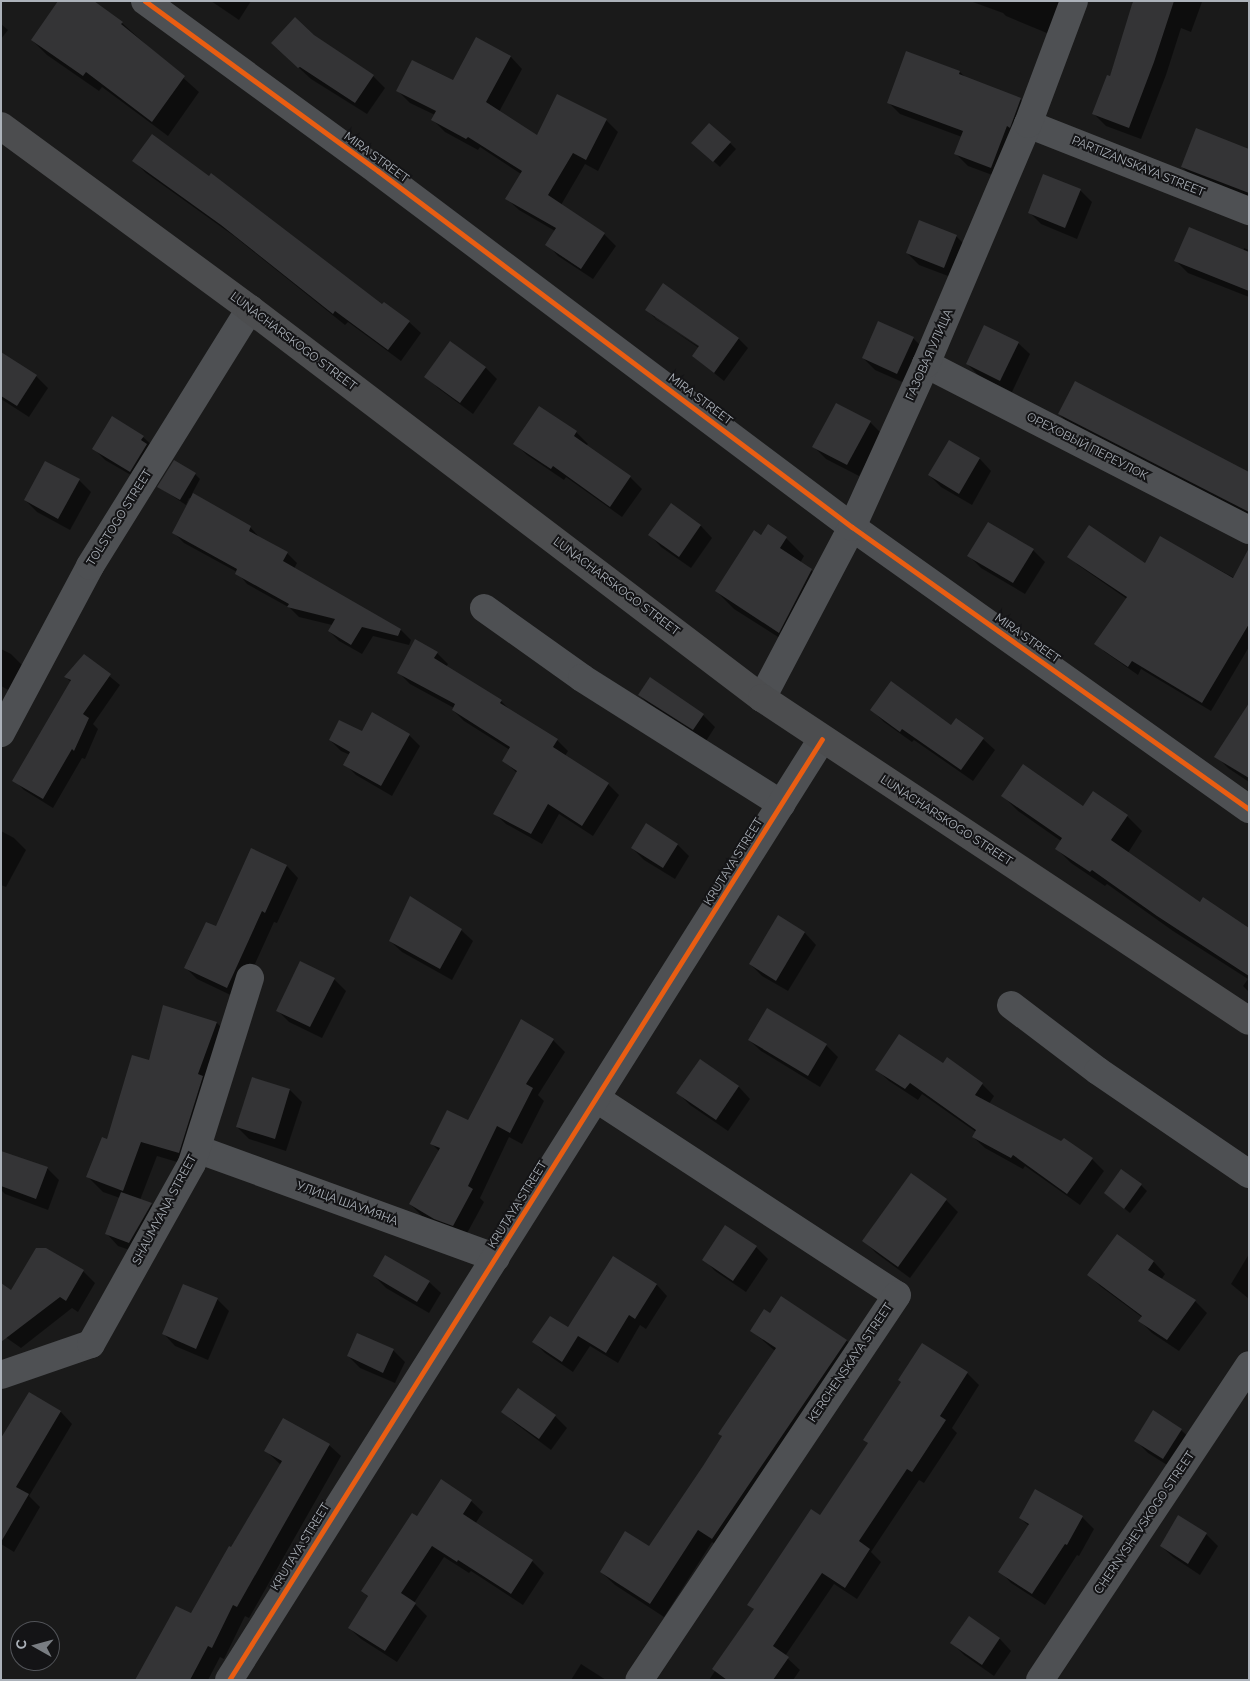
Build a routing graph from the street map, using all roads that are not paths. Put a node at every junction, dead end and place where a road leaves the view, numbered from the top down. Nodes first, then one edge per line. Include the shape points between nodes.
1 (145, 1) edge
2 (1074, 1) edge
3 (1028, 124) junction
4 (1, 126) edge
5 (1249, 211) edge
6 (250, 309) junction
7 (926, 364) junction
8 (852, 527) junction
9 (1249, 530) edge
10 (484, 608) dead end
11 (762, 698) junction
12 (1, 733) edge
13 (822, 739) junction
14 (782, 804) junction
15 (1249, 809) edge
16 (250, 978) dead end
17 (1011, 1005) dead end
18 (1249, 1021) edge
19 (597, 1099) junction
20 (197, 1149) junction
21 (1249, 1174) edge
22 (496, 1258) junction
23 (1249, 1365) edge
24 (1, 1375) edge
25 (229, 1680) edge
26 (639, 1680) edge
27 (1040, 1680) edge

1 - 8 street, MIRA STREET via 378,171
2 - 3 street, ГАЗОВАЯ УЛИЦА
3 - 5 street, PARTIZANSKAYA STREET
3 - 7 street, ГАЗОВАЯ УЛИЦА
4 - 6 main road, LUNACHARSKOGO STREET
6 - 11 main road, LUNACHARSKOGO STREET
6 - 12 street, TOLSTOGO STREET via 90,566
7 - 8 street, ГАЗОВАЯ УЛИЦА
7 - 9 street, ОРЕХОВЫЙ ПЕРЕУЛОК
8 - 11 street, ГАЗОВАЯ УЛИЦА
8 - 15 street, MIRA STREET
10 - 14 street via 582,678
11 - 13 main road, LUNACHARSKOGO STREET
13 - 14 street, KRUTAYA STREET
13 - 18 main road, LUNACHARSKOGO STREET
14 - 19 street, KRUTAYA STREET
16 - 20 street, SHAUMYANA STREET
17 - 21 street via 1098,1071
19 - 22 street, KRUTAYA STREET
19 - 26 street, KERCHENSKAYA STREET via 897,1295
20 - 22 street, УЛИЦА ШАУМЯНА
20 - 24 street, SHAUMYANA STREET via 91,1344
22 - 25 street, KRUTAYA STREET
23 - 27 street, CHERNYSHEVSKOGO STREET

